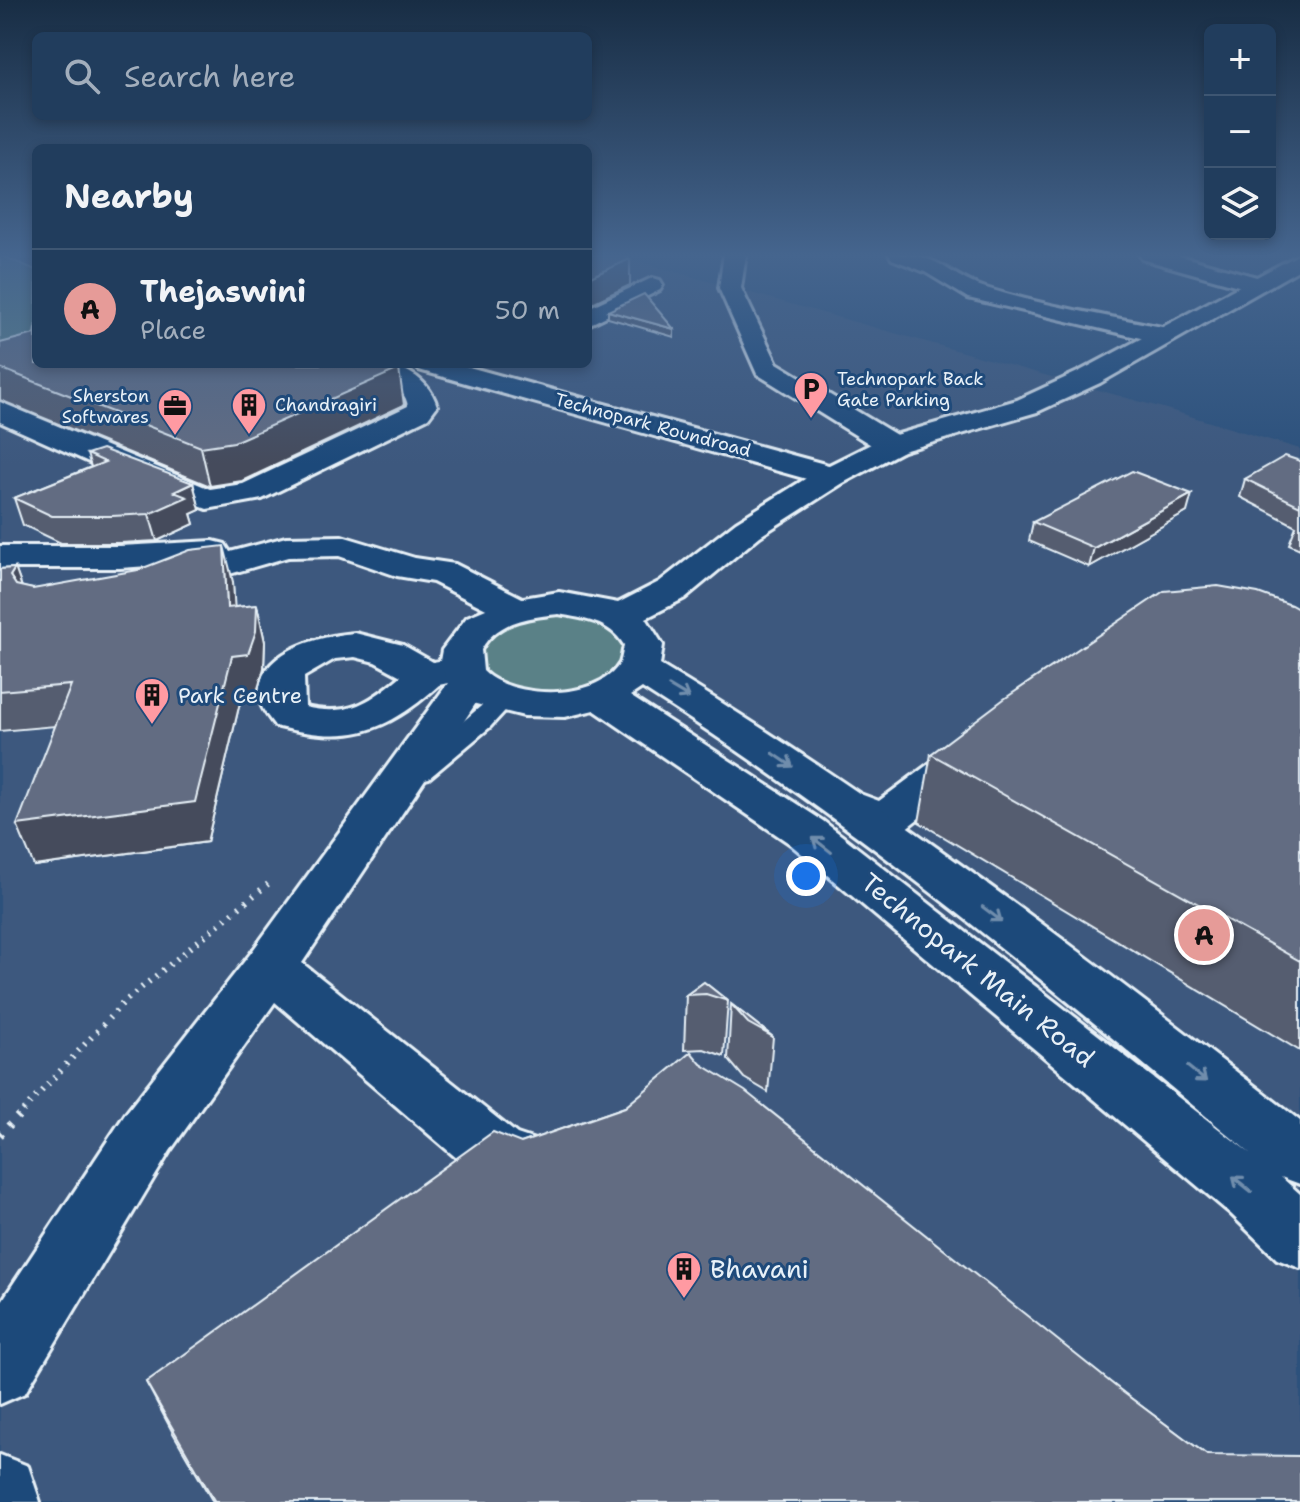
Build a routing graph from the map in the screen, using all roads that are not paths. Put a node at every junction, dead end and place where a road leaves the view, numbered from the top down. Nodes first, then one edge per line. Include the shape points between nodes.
1 (746, 324) edge
2 (1114, 324) edge
3 (1182, 324) edge
4 (1162, 335) junction
5 (386, 368) edge
6 (487, 370) edge
7 (0, 411) edge
8 (892, 445) junction
9 (832, 476) junction
10 (286, 547) junction
11 (0, 557) edge
12 (135, 595) edge
13 (515, 609) junction
14 (620, 617) junction
15 (639, 669) junction
16 (465, 681) junction
17 (601, 696) junction
18 (1009, 725) edge
19 (844, 803) junction
20 (270, 967) junction
21 (578, 1149) edge
22 (1300, 1157) edge
23 (1300, 1237) edge
24 (0, 1368) edge
25 (0, 1494) edge
26 (1, 1502) edge

1 - 8 street via 766,368
2 - 4 street
3 - 4 street
4 - 8 street via 1027,406
5 - 7 street via 421,394 418,412 231,497 207,499 175,488
6 - 9 street, Technopark Roundroad
8 - 9 street
9 - 14 street via 748,529 672,590
10 - 11 street via 120,557
10 - 12 street via 187,574
10 - 13 street via 342,546 410,568 442,572
13 - 14 street via 570,604
13 - 16 street via 470,634 460,651
14 - 15 street via 642,637
15 - 17 street via 632,679
15 -> 19 street, Technopark Main Road
16 - 17 street via 543,706
16 - 20 street via 393,796
23 -> 17 street, Technopark Main Road via 806,832
18 - 19 street via 883,822
19 -> 22 street, Technopark Main Road via 1093,990
20 - 21 street via 495,1153 526,1167
20 - 24 street via 148,1132
25 - 26 street

